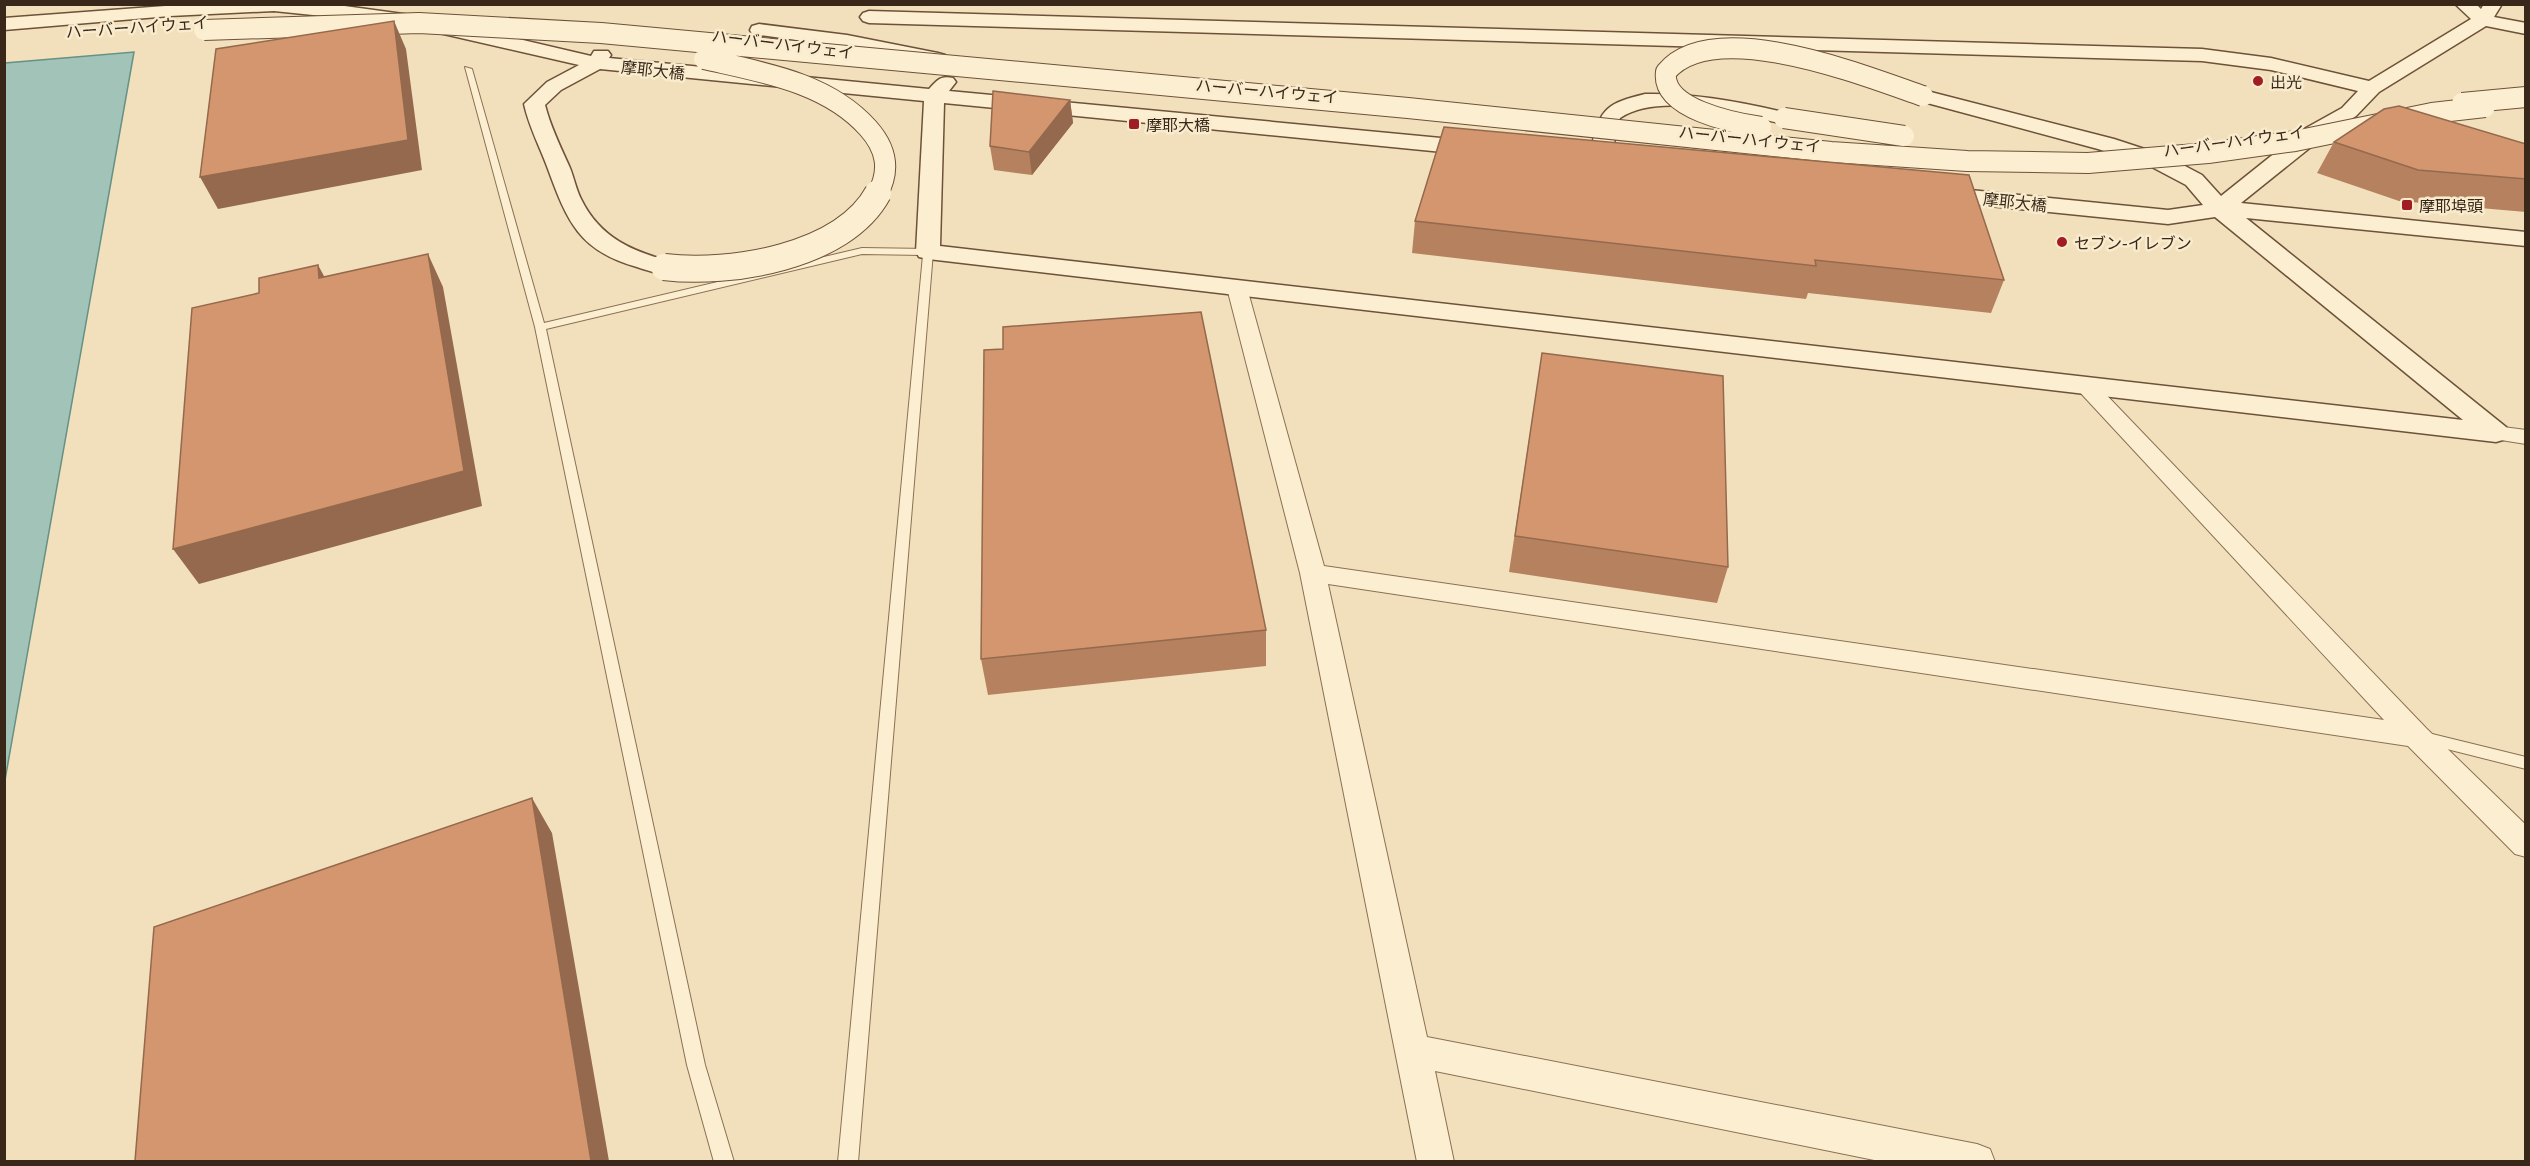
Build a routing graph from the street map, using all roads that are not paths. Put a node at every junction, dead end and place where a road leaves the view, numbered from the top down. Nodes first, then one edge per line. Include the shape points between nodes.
1 (320, 4) edge
2 (367, 4) edge
3 (2464, 4) edge
4 (273, 6) junction
5 (437, 6) edge
6 (2488, 12) edge
7 (869, 17) dead end
8 (4, 24) edge
9 (753, 29) dead end
10 (2526, 29) edge
11 (204, 30) junction
12 (182, 32) dead end
13 (4, 34) edge
14 (596, 55) junction
15 (468, 69) dead end
16 (2372, 88) junction
17 (940, 89) junction
18 (2526, 89) edge
19 (2526, 97) edge
20 (2526, 104) edge
21 (1340, 120) junction
22 (1498, 150) edge
23 (1598, 152) junction
24 (1662, 163) edge
25 (1914, 191) edge
26 (2220, 208) junction
27 (2526, 238) edge
28 (928, 252) junction
29 (1237, 288) junction
30 (540, 327) junction
31 (2086, 387) junction
32 (2496, 433) junction
33 (2526, 437) edge
34 (1313, 573) junction
35 (2416, 736) junction
36 (2526, 763) edge
37 (2526, 845) edge
38 (1413, 1050) junction
39 (724, 1161) edge
40 (848, 1161) edge
41 (1436, 1161) edge
42 (1977, 1161) edge

1 - 4 street, 摩耶大橋
2 - 14 street, 摩耶大橋 via 420,8
3 - 6 street
4 - 8 street, 摩耶大橋
4 - 14 street, 摩耶大橋 via 401,18 521,44
5 - 13 street via 237,12
6 - 10 street
6 - 16 street
7 - 16 street via 2202,55 2261,62
9 - 21 street via 947,61 1211,91
11 - 12 street, ハーバーハイウェイ
11 - 14 street, bridge via 466,30 589,40 723,63 806,87 856,114 873,130 883,147 888,174 883,188 865,212 830,238 760,263 700,269 664,267 613,252 590,232 571,203 540,129 534,104
11 - 20 street, ハーバーハイウェイ, bridge via 419,23 590,32 1408,108 1831,152 1967,161 2088,162 2208,153 2295,141 2432,113
13 - 19 street, ハーバーハイウェイ, bridge via 292,15 401,13 551,18 1836,147 2013,157 2130,154 2201,147 2287,135 2422,108
14 - 17 street, 摩耶大橋
15 - 30 lane
16 - 26 street via 2349,112 2314,133
17 - 21 street, 摩耶大橋
17 - 22 street, 摩耶大橋
17 - 28 street
18 - 23 street, bridge via 2452,93 2181,140 2063,144 1914,138 1688,101 1644,100 1613,114
18 - 26 street, bridge via 2423,102 2187,143 2109,147 2026,146 1862,139 1750,126 1684,103 1670,91 1666,72 1673,62 1692,54 1719,50 1753,50 1820,62 1923,96 2115,146 2158,161 2194,180
21 - 23 street, 摩耶大橋
23 - 24 street via 1608,150
23 - 26 street, 摩耶大橋 via 2119,193
25 - 26 street, 摩耶大橋 via 2168,217
26 - 27 street, 摩耶大橋
26 - 32 street
28 - 29 street
28 - 30 lane via 862,251
28 - 40 lane
29 - 31 street
29 - 34 street
30 - 39 lane via 696,1065
31 - 32 street
31 - 35 street
32 - 33 street
34 - 35 street
34 - 38 street
35 - 36 lane
35 - 37 street
38 - 41 street
38 - 42 street

